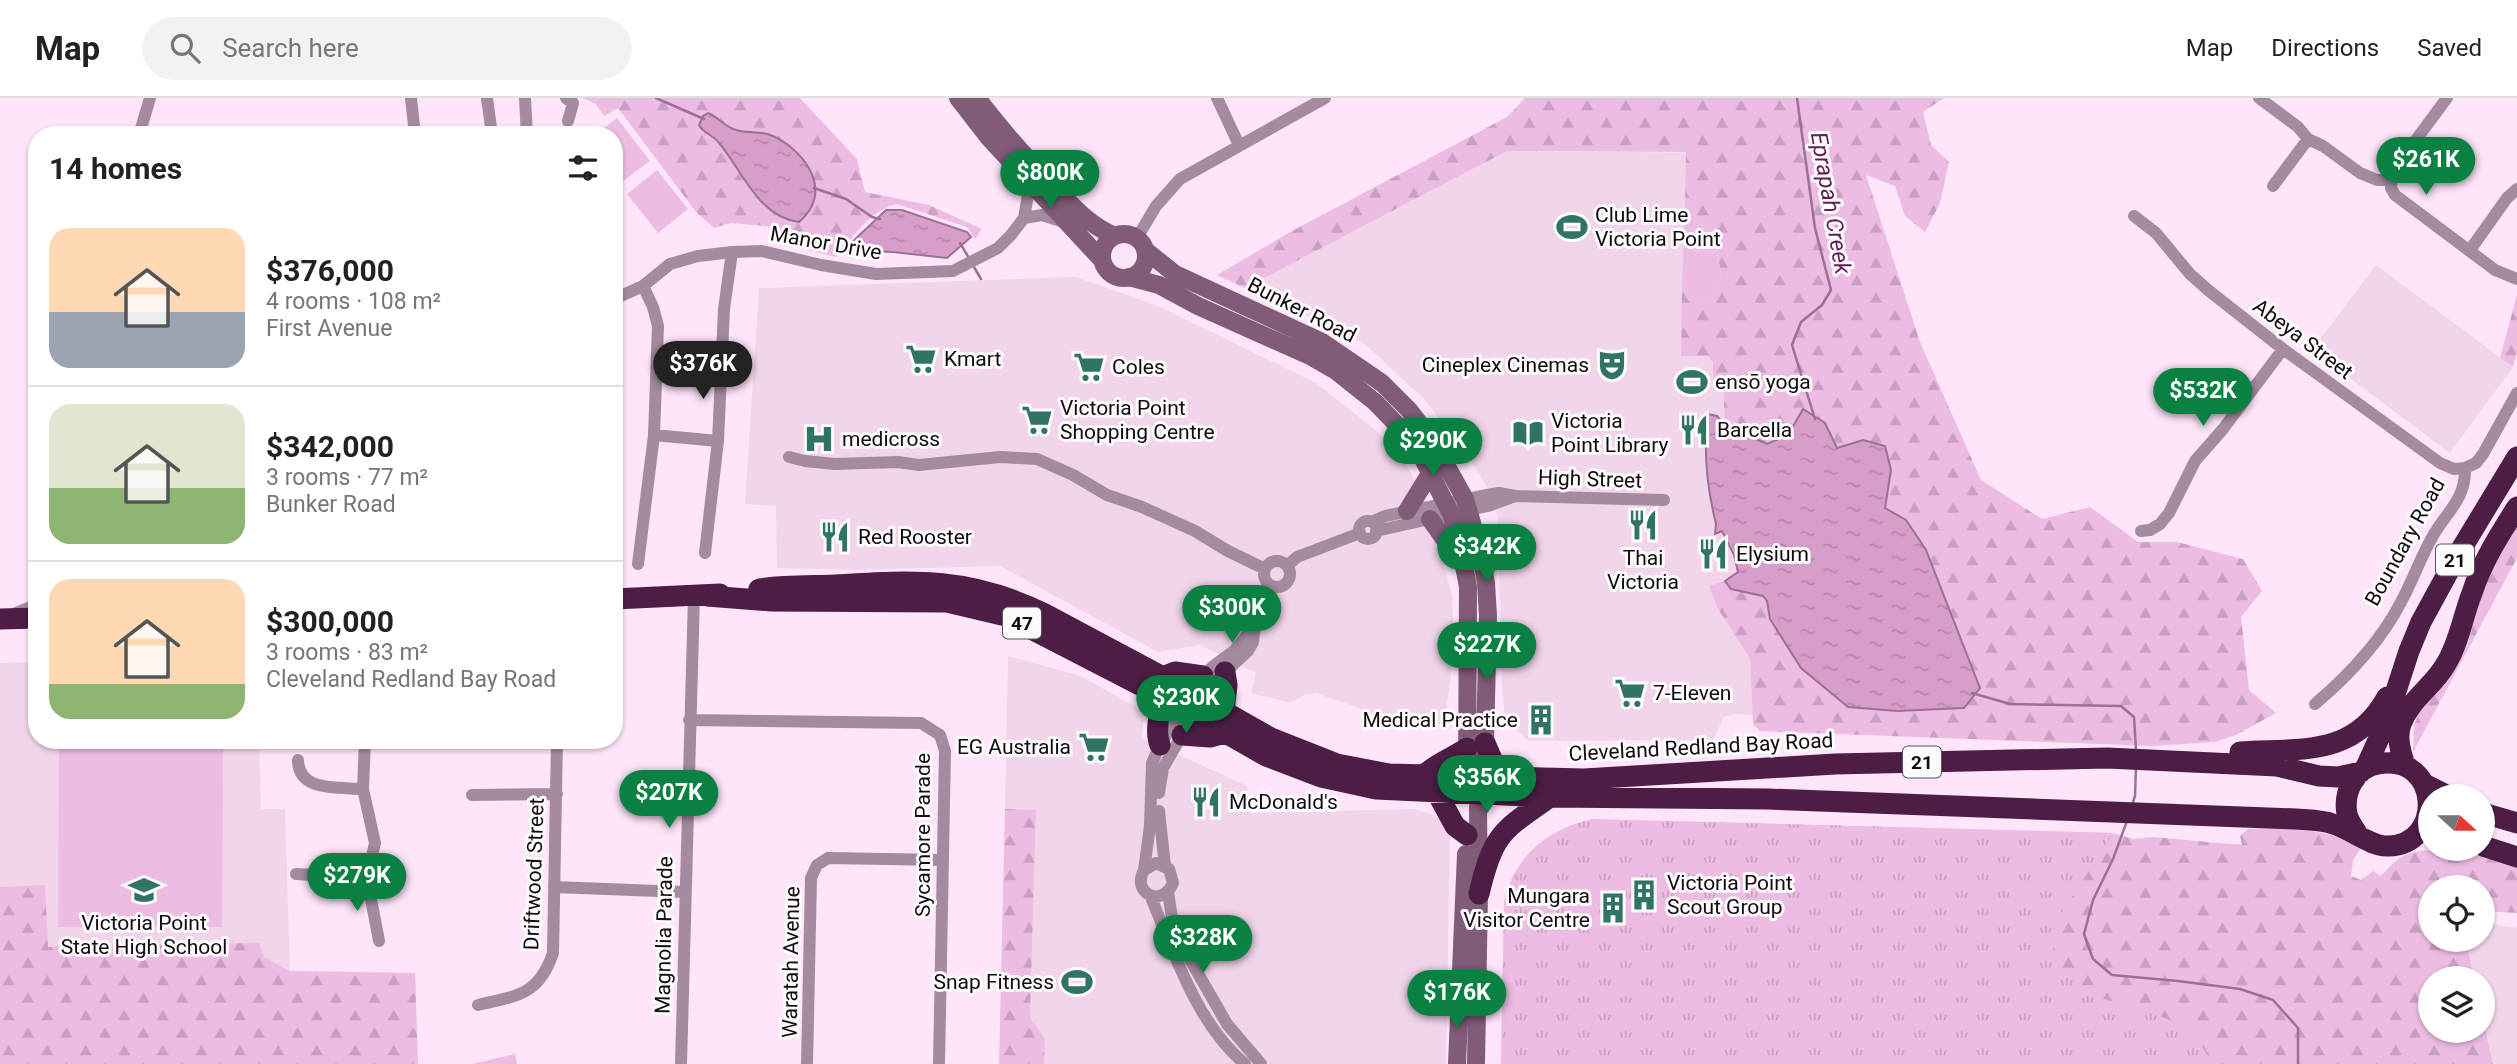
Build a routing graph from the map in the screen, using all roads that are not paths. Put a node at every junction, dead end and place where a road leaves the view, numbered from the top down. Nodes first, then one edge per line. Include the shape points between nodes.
1 (150, 98) edge
2 (411, 98) edge
3 (487, 98) edge
4 (525, 98) edge
5 (566, 98) edge
6 (958, 98) edge
7 (977, 98) edge
8 (1217, 98) edge
9 (1325, 98) edge
10 (2259, 98) edge
11 (2447, 98) edge
12 (568, 121) dead end
13 (142, 126) edge
14 (414, 126) edge
15 (491, 126) edge
16 (527, 126) edge
17 (2308, 139) junction
18 (1239, 145) junction
19 (2390, 180) junction
20 (1030, 183) junction
21 (2273, 186) dead end
22 (2517, 189) edge
23 (2134, 216) dead end
24 (1024, 218) junction
25 (1070, 224) junction
26 (1115, 236) junction
27 (1141, 244) junction
28 (2470, 250) junction
29 (732, 252) junction
30 (1102, 260) junction
31 (1129, 277) junction
32 (2517, 279) edge
33 (643, 286) junction
34 (623, 295) edge
35 (2283, 349) junction
36 (2517, 393) edge
37 (654, 435) junction
38 (718, 441) junction
39 (789, 457) dead end
40 (2517, 457) edge
41 (2465, 468) junction
42 (1431, 472) junction
43 (1664, 500) dead end
44 (1467, 505) junction
45 (2517, 507) edge
46 (1448, 509) junction
47 (1407, 511) junction
48 (1430, 519) junction
49 (1374, 527) junction
50 (2141, 531) dead end
51 (705, 553) dead end
52 (1463, 556) junction
53 (638, 564) dead end
54 (1287, 566) junction
55 (1265, 569) junction
56 (1273, 587) junction
57 (700, 596) junction
58 (623, 599) edge
59 (28, 606) edge
60 (28, 618) edge
61 (3, 619) edge
62 (1255, 625) junction
63 (2403, 667) junction
64 (1225, 672) junction
65 (1162, 686) junction
66 (1195, 699) junction
67 (2315, 704) dead end
68 (689, 720) junction
69 (1224, 723) junction
70 (1182, 735) junction
71 (1160, 745) junction
72 (1476, 745) junction
73 (365, 749) edge
74 (556, 749) edge
75 (2253, 758) junction
76 (298, 760) dead end
77 (2405, 766) junction
78 (2363, 771) junction
79 (1423, 775) junction
80 (1507, 778) junction
81 (2424, 784) edge
82 (1474, 786) junction
83 (363, 789) junction
84 (1437, 793) junction
85 (556, 794) junction
86 (472, 795) dead end
87 (1550, 797) junction
88 (2496, 817) edge
89 (2517, 823) edge
90 (2357, 833) junction
91 (1467, 835) junction
92 (2418, 836) edge
93 (2496, 850) edge
94 (2517, 857) edge
95 (943, 860) junction
96 (1165, 866) junction
97 (1144, 870) junction
98 (296, 874) dead end
99 (367, 877) junction
100 (554, 887) junction
101 (684, 892) junction
102 (1168, 892) junction
103 (1479, 894) junction
104 (1150, 895) junction
105 (379, 942) dead end
106 (478, 1005) dead end
107 (681, 1064) edge
108 (807, 1064) edge
109 (939, 1064) edge
110 (1245, 1064) edge
111 (1261, 1064) edge
112 (1457, 1064) edge
113 (1476, 1064) edge

1 - 13 street
2 - 14 street
3 - 15 street
4 - 16 street
5 - 12 street via 573,103
6 - 20 main road
7 - 26 main road via 1012,144 1074,208
8 - 18 street
9 - 18 street
10 - 17 street
11 - 19 street
17 - 19 street via 2367,177
17 - 21 street
18 - 27 street via 1180,179 1156,206
19 - 28 street via 2395,195
20 - 24 street
20 - 25 main road
22 - 28 street
23 - 35 street, Abeya Street via 2156,233 2190,274
24 - 25 street via 1042,215
24 - 29 street, Manor Drive via 998,248 953,271 876,274 762,251
25 - 30 main road
26 - 27 main road via 1126,234
26 - 30 main road via 1104,246
27 - 31 main road via 1144,264
27 - 44 main road, Bunker Road via 1175,274 1322,342 1366,371 1421,426
28 - 32 street via 2495,270
29 - 33 street, Manor Drive via 670,264
29 - 38 street via 724,309
30 - 31 main road via 1112,274
31 - 42 main road, Bunker Road via 1159,285 1336,371 1388,415
33 - 34 street, Manor Drive
33 - 37 street via 658,326
35 - 41 street, Abeya Street via 2440,463
35 - 50 street via 2195,461 2169,513 2160,524
36 - 41 street, Boundary Road via 2483,454
37 - 38 street
37 - 53 street
38 - 51 street
39 - 55 street via 835,464 1037,459 1107,495 1195,531
40 - 63 highway, 21 via 2428,609
41 - 67 street, Boundary Road via 2461,495 2435,533 2396,612 2350,672
42 - 46 main road, Bunker Road
42 - 47 main road
43 - 44 street, High Street via 1515,496
44 - 46 street, High Street
44 - 72 main road, Bunker Road via 1480,550 1488,616
45 - 77 highway, 21 via 2472,590 2446,664 2411,703 2400,726 2398,743
46 - 47 street
46 - 48 street
46 - 52 main road, Bunker Road
47 - 49 street via 1385,516
48 - 49 street
48 - 52 main road via 1450,547
49 - 54 street via 1362,523 1360,533 1297,557
52 - 72 main road, Bunker Road
54 - 55 street via 1275,562
54 - 56 street via 1287,582
55 - 56 street via 1264,578
56 - 62 street
57 - 58 highway, Cleveland Redland Bay Road / 47
57 - 65 highway, Cleveland Redland Bay Road / 47 via 947,602 1006,617
57 - 68 street, Magnolia Parade
59 - 61 street
60 - 61 highway
62 - 64 street via 1248,652
62 - 66 street
63 - 75 highway, 21 via 2382,708 2350,737 2332,745
63 - 78 highway, 21 via 2385,725
64 - 66 street
64 - 69 highway
65 - 66 highway, Cleveland Redland Bay Road / 47
65 - 66 highway via 1175,673
65 - 71 highway via 1156,735
66 - 69 highway, Cleveland Redland Bay Road / 47
66 - 70 street
66 - 71 street
68 - 95 street, Sycamore Parade via 921,723 940,735 945,751
68 - 101 street, Magnolia Parade
69 - 70 highway via 1210,737
69 - 79 highway, Cleveland Redland Bay Road / 47 via 1330,762 1373,772
69 - 84 highway, Cleveland Redland Bay Road / 47 via 1282,763 1340,782
70 - 96 street via 1160,779 1158,822
71 - 97 street via 1152,763
72 - 79 highway via 1437,763
72 - 80 highway
72 - 82 main road, Bunker Road
73 - 83 street
74 - 85 street, Driftwood Street
75 - 78 highway, 21 via 2319,776
75 - 80 highway, Cleveland Redland Bay Road / 21 via 1835,764 1646,777
76 - 83 street via 304,780
77 - 78 highway via 2389,762
77 - 81 highway
78 - 90 highway, 21 via 2351,783 2346,799 2347,816
79 - 82 highway, Cleveland Redland Bay Road / 47
80 - 82 highway, Cleveland Redland Bay Road / 21
82 - 84 highway, Cleveland Redland Bay Road / 47
82 - 87 highway, Cleveland Redland Bay Road / 47
82 - 91 main road
82 - 103 main road
83 - 99 street via 375,844
84 - 91 highway via 1455,826
85 - 86 street
85 - 100 street, Driftwood Street
87 - 90 highway, Cleveland Redland Bay Road / 21 via 2155,812 2332,823
87 - 103 highway via 1518,818 1497,840
88 - 89 highway
90 - 92 highway, Cleveland Redland Bay Road / 21 via 2374,844 2388,846
91 - 112 main road
93 - 94 highway
95 - 108 street, Waratah Avenue via 828,858 817,865 811,878
95 - 109 street, Sycamore Parade
96 - 97 street via 1152,864
96 - 102 street via 1173,878
97 - 104 street via 1140,882
98 - 99 street
99 - 105 street
100 - 101 street
100 - 106 street, Driftwood Street via 553,953 547,971 519,995
101 - 107 street, Magnolia Parade
102 - 104 street
102 - 111 street via 1180,943 1227,1024
103 - 113 main road
104 - 110 street via 1172,953 1208,1020

